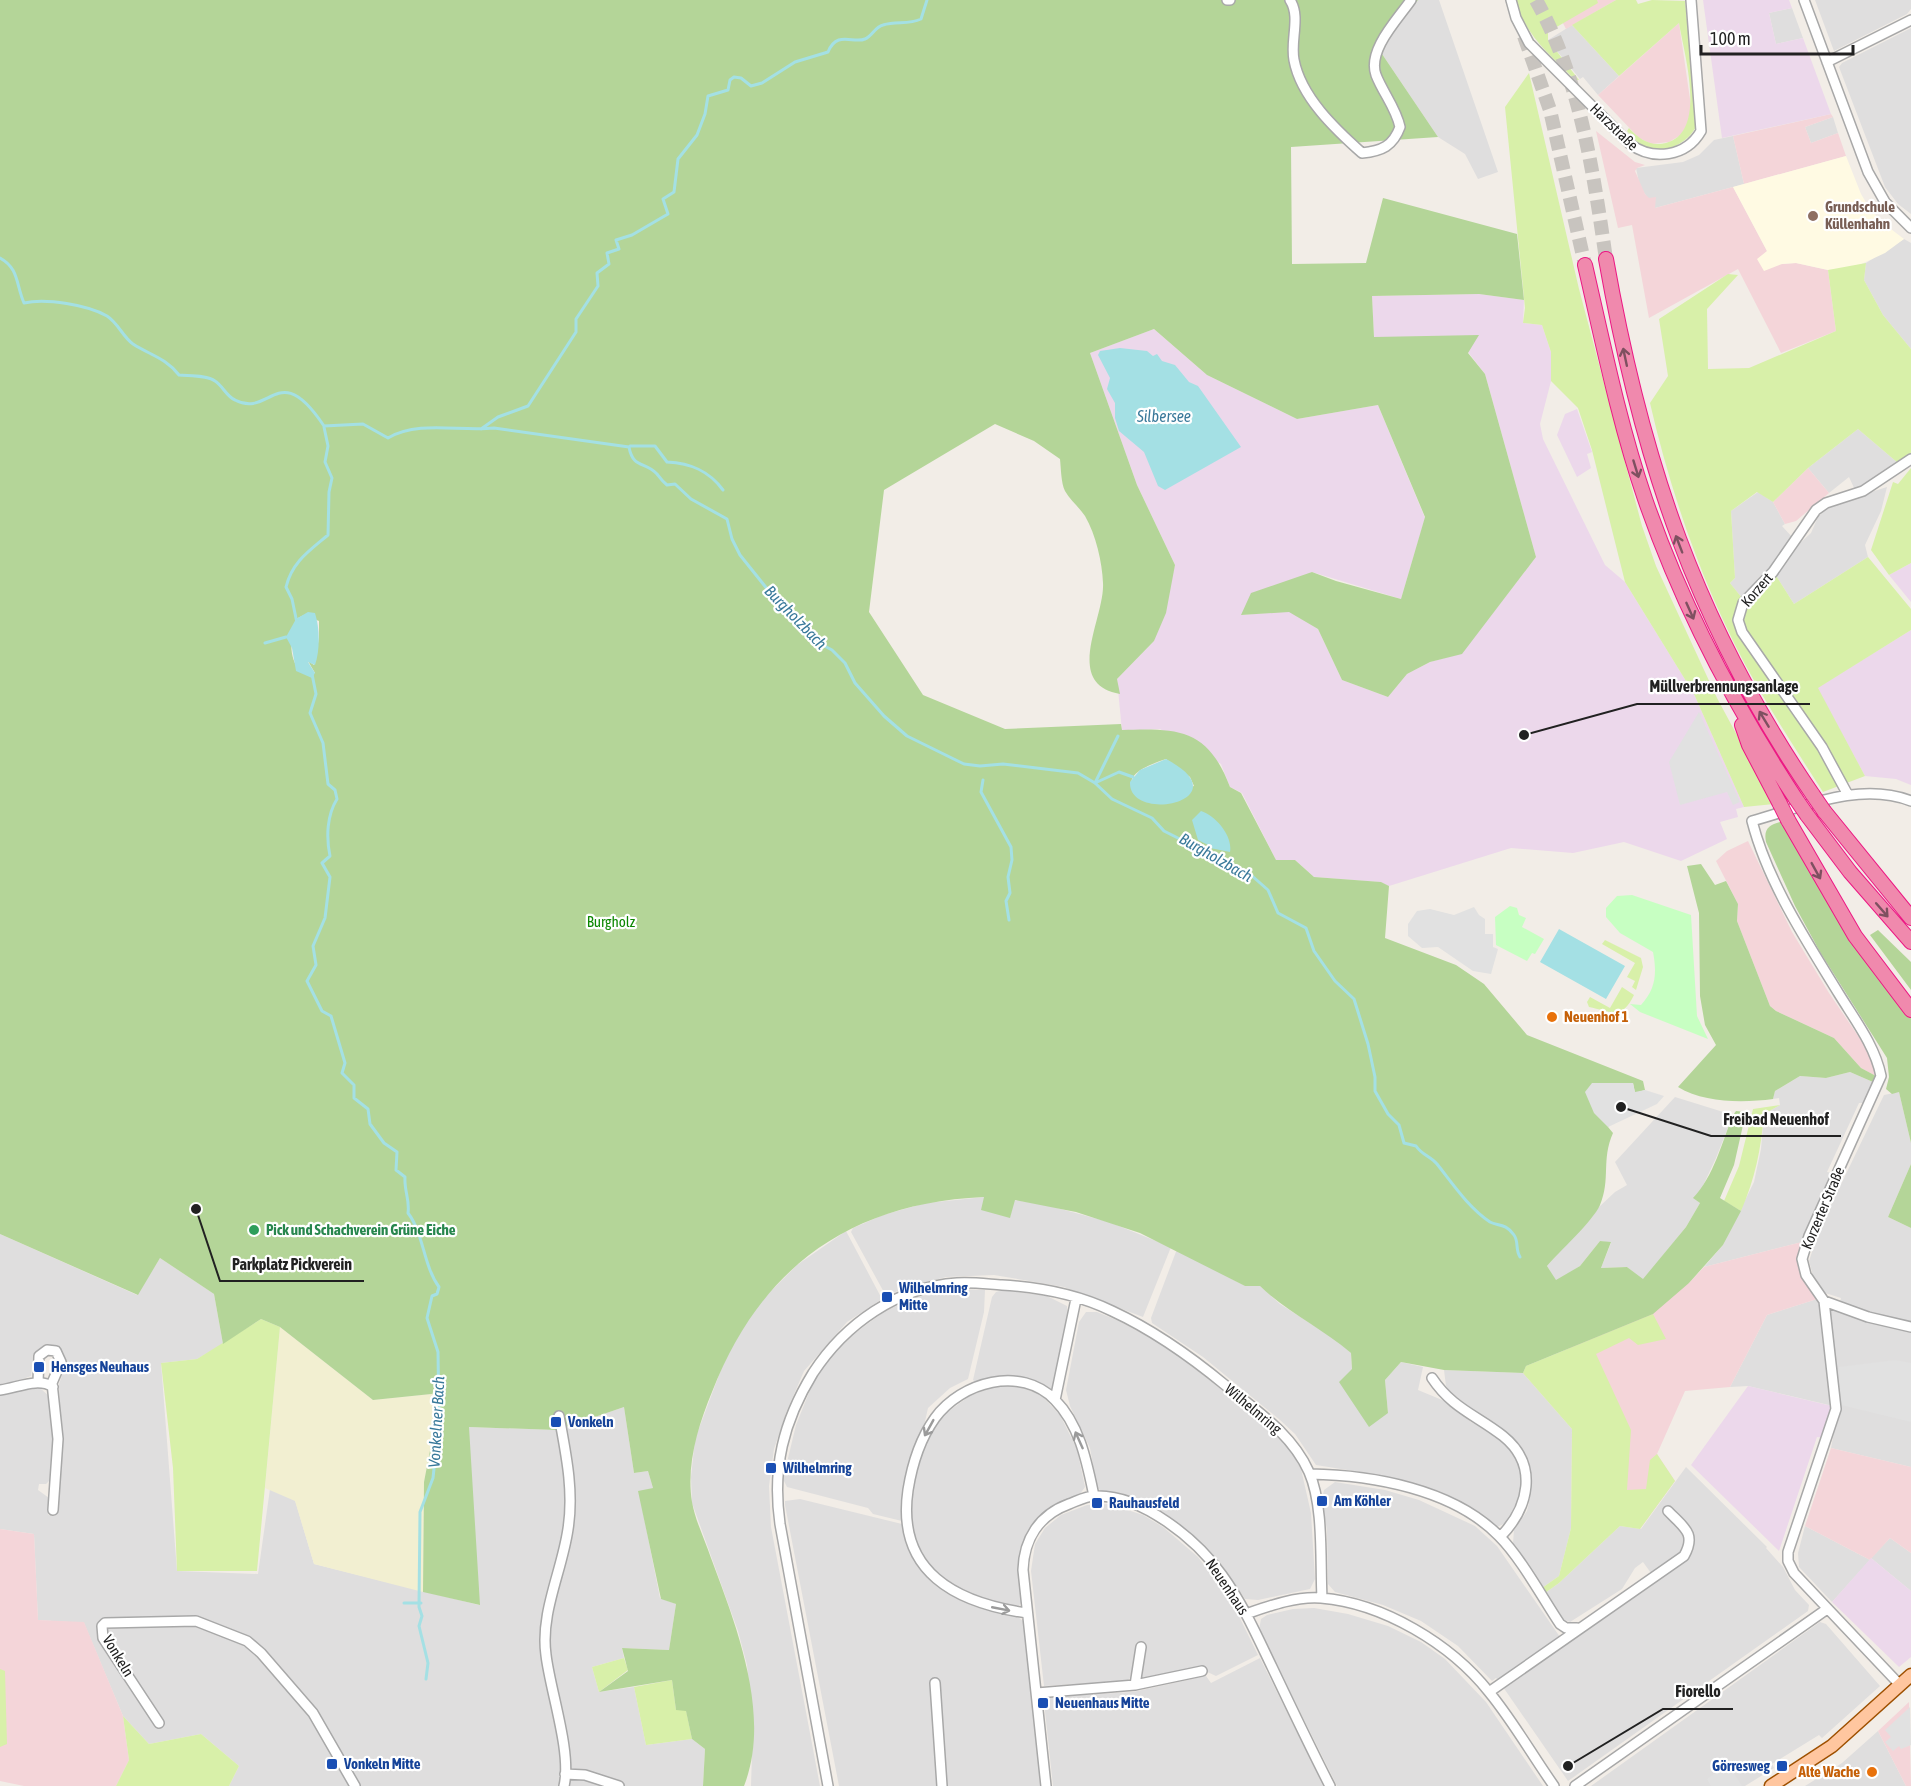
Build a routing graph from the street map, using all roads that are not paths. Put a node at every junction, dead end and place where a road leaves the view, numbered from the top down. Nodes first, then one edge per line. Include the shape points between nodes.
1 (1290, 0) edge
2 (1412, 0) edge
3 (1511, 0) edge
4 (1691, 0) edge
5 (1804, 0) edge
6 (1911, 20) edge
7 (1827, 62) junction
8 (1911, 228) edge
9 (1606, 259) tunnel mouth
10 (1585, 265) tunnel mouth
11 (1911, 459) edge
12 (1736, 703) junction
13 (1848, 795) junction
14 (1911, 801) edge
15 (1911, 918) edge
16 (1911, 942) edge
17 (1911, 1010) edge
18 (1076, 1299) junction
19 (1824, 1301) junction
20 (1911, 1327) edge
21 (1432, 1378) dead end
22 (38, 1382) junction
23 (53, 1387) junction
24 (0, 1390) edge
25 (1055, 1400) junction
26 (559, 1416) dead end
27 (1310, 1474) junction
28 (1094, 1496) junction
29 (53, 1510) dead end
30 (1668, 1511) dead end
31 (1500, 1537) junction
32 (1322, 1598) junction
33 (1827, 1609) junction
34 (1027, 1613) junction
35 (1246, 1614) junction
36 (1577, 1628) junction
37 (1142, 1647) dead end
38 (1202, 1671) dead end
39 (1911, 1675) edge
40 (935, 1683) dead end
41 (1135, 1685) junction
42 (1900, 1685) junction
43 (1489, 1692) junction
44 (1037, 1693) junction
45 (159, 1723) dead end
46 (565, 1774) junction
47 (355, 1786) edge
48 (564, 1786) edge
49 (619, 1786) edge
50 (828, 1786) edge
51 (942, 1786) edge
52 (1046, 1786) edge
53 (1330, 1786) edge
54 (1554, 1786) edge
55 (1575, 1786) edge
56 (1771, 1786) edge

1 - 2 street via 1295,16 1293,58 1300,81 1316,105 1362,153 1390,146 1400,127 1375,73 1376,54
3 - 4 street, Harzstraße via 1529,43 1630,144 1656,156 1690,144 1701,131
5 - 7 street
6 - 7 street
7 - 8 street via 1874,184 1892,211
15 -> 9 highway, bridge via 1824,811 1753,701 1688,566 1656,478 1635,404
10 -> 12 highway via 1619,411 1645,498 1689,611
11 - 13 street, Korzert via 1863,491 1816,510 1773,572 1739,610 1742,632 1822,747
12 -> 16 highway, bridge via 1796,800 1850,872
12 -> 17 highway, bridge via 1749,745 1788,820 1855,936
13 - 14 street via 1877,792
13 - 19 street, Korzerter Straße via 1752,821 1760,852 1802,934 1867,1040 1881,1076 1802,1259 1806,1275
18 - 25 street
18 - 27 street, Wilhelmring via 1138,1324 1206,1369 1276,1426 1299,1453
18 - 50 street, Wilhelmring via 1026,1287 969,1282 915,1292 887,1303 853,1327 824,1358 803,1391 779,1456 776,1492
19 - 20 street
19 - 33 street, Korzerter Straße via 1836,1409 1788,1561
21 - 31 street via 1457,1406 1504,1437 1523,1466 1526,1497 1520,1512
22 - 23 street
22 - 23 street via 39,1356 52,1349 61,1362
22 - 24 street
23 - 29 street via 58,1440
28 -> 25 street via 1079,1438
25 -> 34 street via 1037,1386 1015,1380 978,1386 949,1404 935,1418 921,1444 911,1470 905,1510 906,1529 914,1550 934,1577 975,1602
26 - 46 street via 569,1474 570,1508 545,1641
27 - 31 street via 1343,1475 1412,1490 1474,1516
27 - 32 street, Wilhelmring
28 - 34 street, Neuenhaus via 1055,1510 1031,1535 1023,1563
28 - 35 street, Neuenhaus via 1143,1508 1191,1540 1221,1573
30 - 36 street via 1689,1534 1691,1544 1684,1556
31 - 36 street via 1560,1624
32 - 35 street via 1275,1604
32 - 43 street via 1370,1610 1413,1627 1455,1657
33 - 42 street, Korzerter Straße
33 - 55 street
34 - 44 street, Neuenhaus
35 - 53 street, Neuenhaus
36 - 43 street
37 - 41 street
38 - 41 street
39 - 42 main road
40 - 51 street
41 - 44 street
42 - 56 main road via 1832,1746
43 - 54 street
44 - 52 street, Neuenhaus
45 - 47 street, Vonkeln via 103,1638 105,1623 196,1622 247,1641 313,1713
46 - 48 street
46 - 49 street via 585,1774

